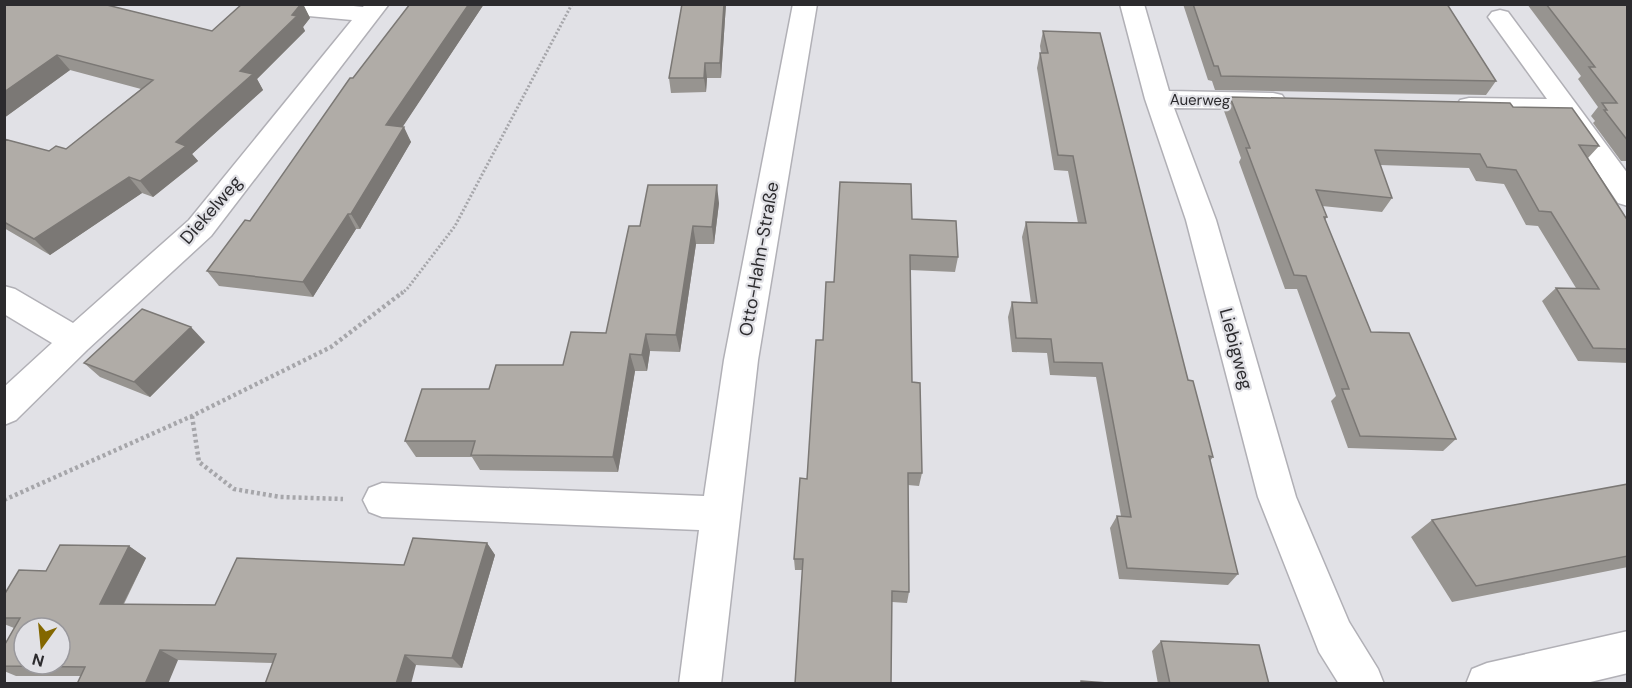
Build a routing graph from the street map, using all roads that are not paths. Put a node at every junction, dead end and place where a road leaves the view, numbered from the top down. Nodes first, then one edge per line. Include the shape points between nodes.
1 (253, 4) edge
2 (805, 4) edge
3 (1132, 4) edge
4 (374, 10) edge
5 (1500, 17) dead end
6 (1158, 99) junction
7 (1298, 102) edge
8 (1450, 105) edge
9 (1567, 108) junction
10 (1628, 196) edge
11 (4, 298) edge
12 (75, 341) junction
13 (4, 410) edge
14 (382, 500) road end
15 (720, 514) junction
16 (1628, 652) edge
17 (700, 684) edge
18 (1363, 684) edge
19 (1487, 684) edge

1 - 4 street, Diekelweg
2 - 15 street, Otto-Hahn-Straße via 741,360
3 - 6 street, Liebigweg
4 - 12 street, Diekelweg via 200,228
5 - 9 street
6 - 7 street, Auerweg
6 - 18 street, Liebigweg via 1201,220 1277,497 1334,637
8 - 9 street
9 - 10 street
11 - 12 street
12 - 13 street, Diekelweg
14 - 15 street
15 - 17 street, Otto-Hahn-Straße
16 - 19 street

